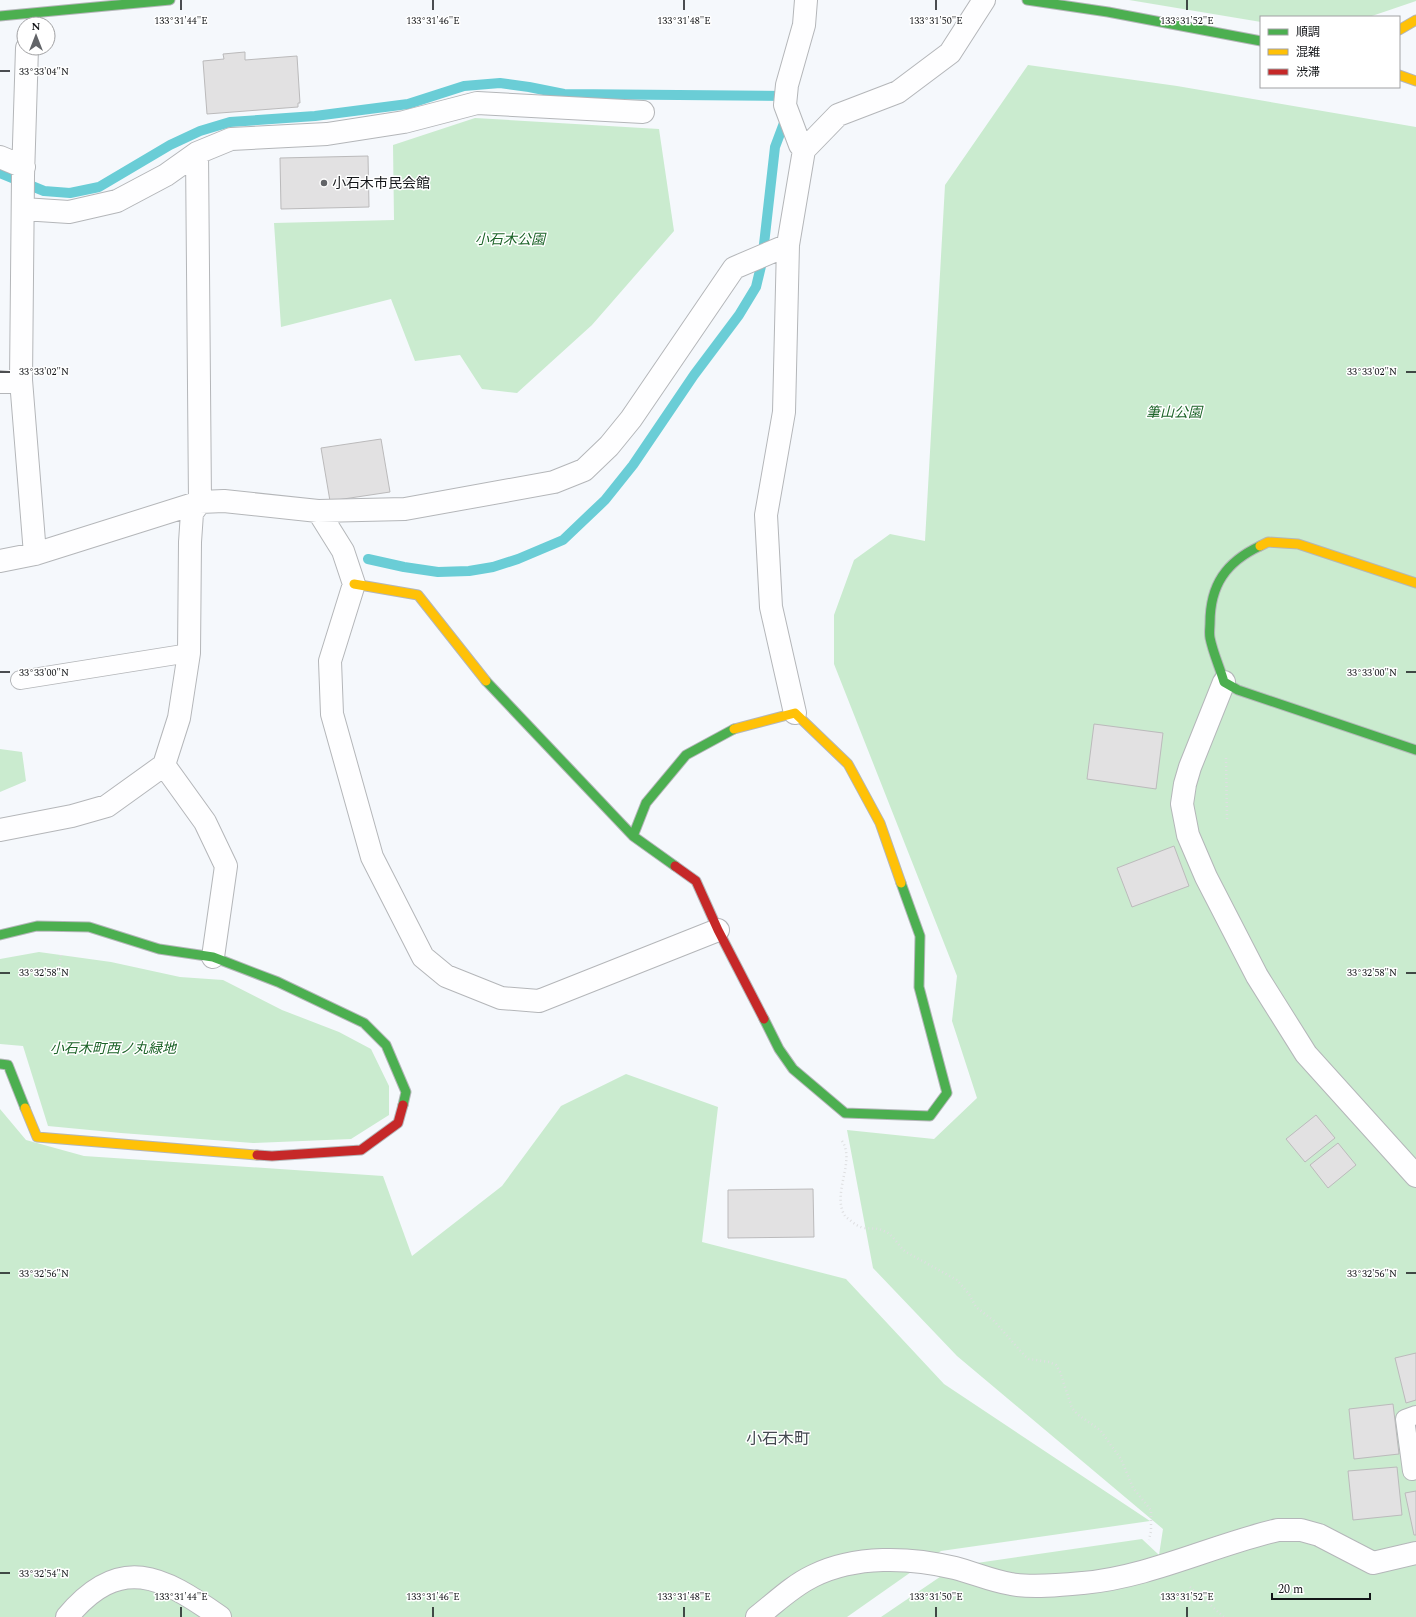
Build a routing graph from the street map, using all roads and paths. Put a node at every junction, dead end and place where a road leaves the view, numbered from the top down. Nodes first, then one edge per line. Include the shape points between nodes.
1 (170, 0) edge
2 (806, 0) edge
3 (984, 0) edge
4 (1027, 0) edge
5 (33, 12) edge
6 (0, 16) edge
7 (1416, 20) edge
8 (1400, 29) edge
9 (1260, 41) edge
10 (25, 56) edge
11 (1400, 75) edge
12 (1416, 81) edge
13 (643, 112) dead end
14 (802, 148) junction
15 (198, 153) junction
16 (0, 157) edge
17 (23, 187) junction
18 (785, 246) junction
19 (21, 380) junction
20 (0, 382) edge
21 (196, 508) junction
22 (318, 511) junction
23 (35, 554) junction
24 (0, 561) edge
25 (1416, 583) edge
26 (354, 584) junction
27 (189, 653) junction
28 (20, 680) dead end
29 (1224, 682) junction
30 (795, 713) junction
31 (1416, 750) edge
32 (164, 765) junction
33 (0, 830) edge
34 (633, 836) junction
35 (718, 930) junction
36 (0, 934) edge
37 (213, 957) junction
38 (0, 1064) edge
39 (840, 1138) dead end
40 (1416, 1176) edge
41 (1416, 1414) edge
42 (1416, 1470) edge
43 (1416, 1553) edge
44 (1160, 1566) junction
45 (66, 1617) edge
46 (220, 1617) edge
47 (757, 1617) edge
48 (1224, 1617) edge

1 - 5 main road
2 - 14 street via 804,25 787,86 785,105
3 - 14 street via 950,53 898,92 838,115
4 - 9 main road
5 - 6 main road
7 - 8 main road
10 - 17 street
11 - 12 main road
13 - 15 street via 477,103 404,122 327,134 231,139
14 - 18 street
15 - 17 street via 166,175 117,201 69,212
15 - 21 street
16 - 17 street
17 - 19 street
18 - 22 street via 734,268 631,419 609,446 584,470 554,482 405,509
18 - 30 street via 784,412 766,515 771,607
19 - 20 street
19 - 23 street
21 - 22 street via 224,501
21 - 23 street
21 - 27 street via 190,542
22 - 26 street via 343,550
23 - 24 street
25 - 29 main road via 1298,544 1268,542 1249,551 1229,567 1215,587 1210,612 1210,637
26 - 34 main road via 418,595 482,676
26 - 35 street via 330,661 332,714 372,857 423,957 446,976 501,998 539,1001
27 - 28 lane
27 - 32 street via 179,718
29 - 31 main road via 1238,690
29 - 40 street via 1184,784 1182,804 1188,836 1257,976 1306,1054
30 - 34 main road via 730,730 686,756 646,803
30 - 35 main road via 848,764 880,822 920,936 919,987 947,1093 930,1116 845,1113 793,1069 779,1048
32 - 33 street via 107,806 72,816
32 - 37 street via 205,822 226,866
34 - 35 main road via 696,881
36 - 37 main road via 37,926 89,927 158,948
37 - 38 main road via 278,982 364,1023 386,1045 406,1092 398,1123 361,1150 272,1156 37,1137 8,1065
39 - 44 path via 845,1151 845,1172 840,1196 846,1217 863,1229 887,1232 900,1248 957,1280 970,1294 976,1307 994,1320 1029,1360 1056,1365 1072,1408 1100,1430 1121,1459 1133,1488 1152,1510 1149,1542 1153,1559
41 - 42 lane via 1405,1419 1412,1471
43 - 44 street via 1373,1563 1319,1535 1301,1530 1278,1530
44 - 47 street via 1117,1578 1084,1583 1017,1585 955,1568 923,1563 854,1562 813,1576
44 - 48 path
45 - 46 street via 102,1586 128,1576 147,1578 168,1586 193,1598

